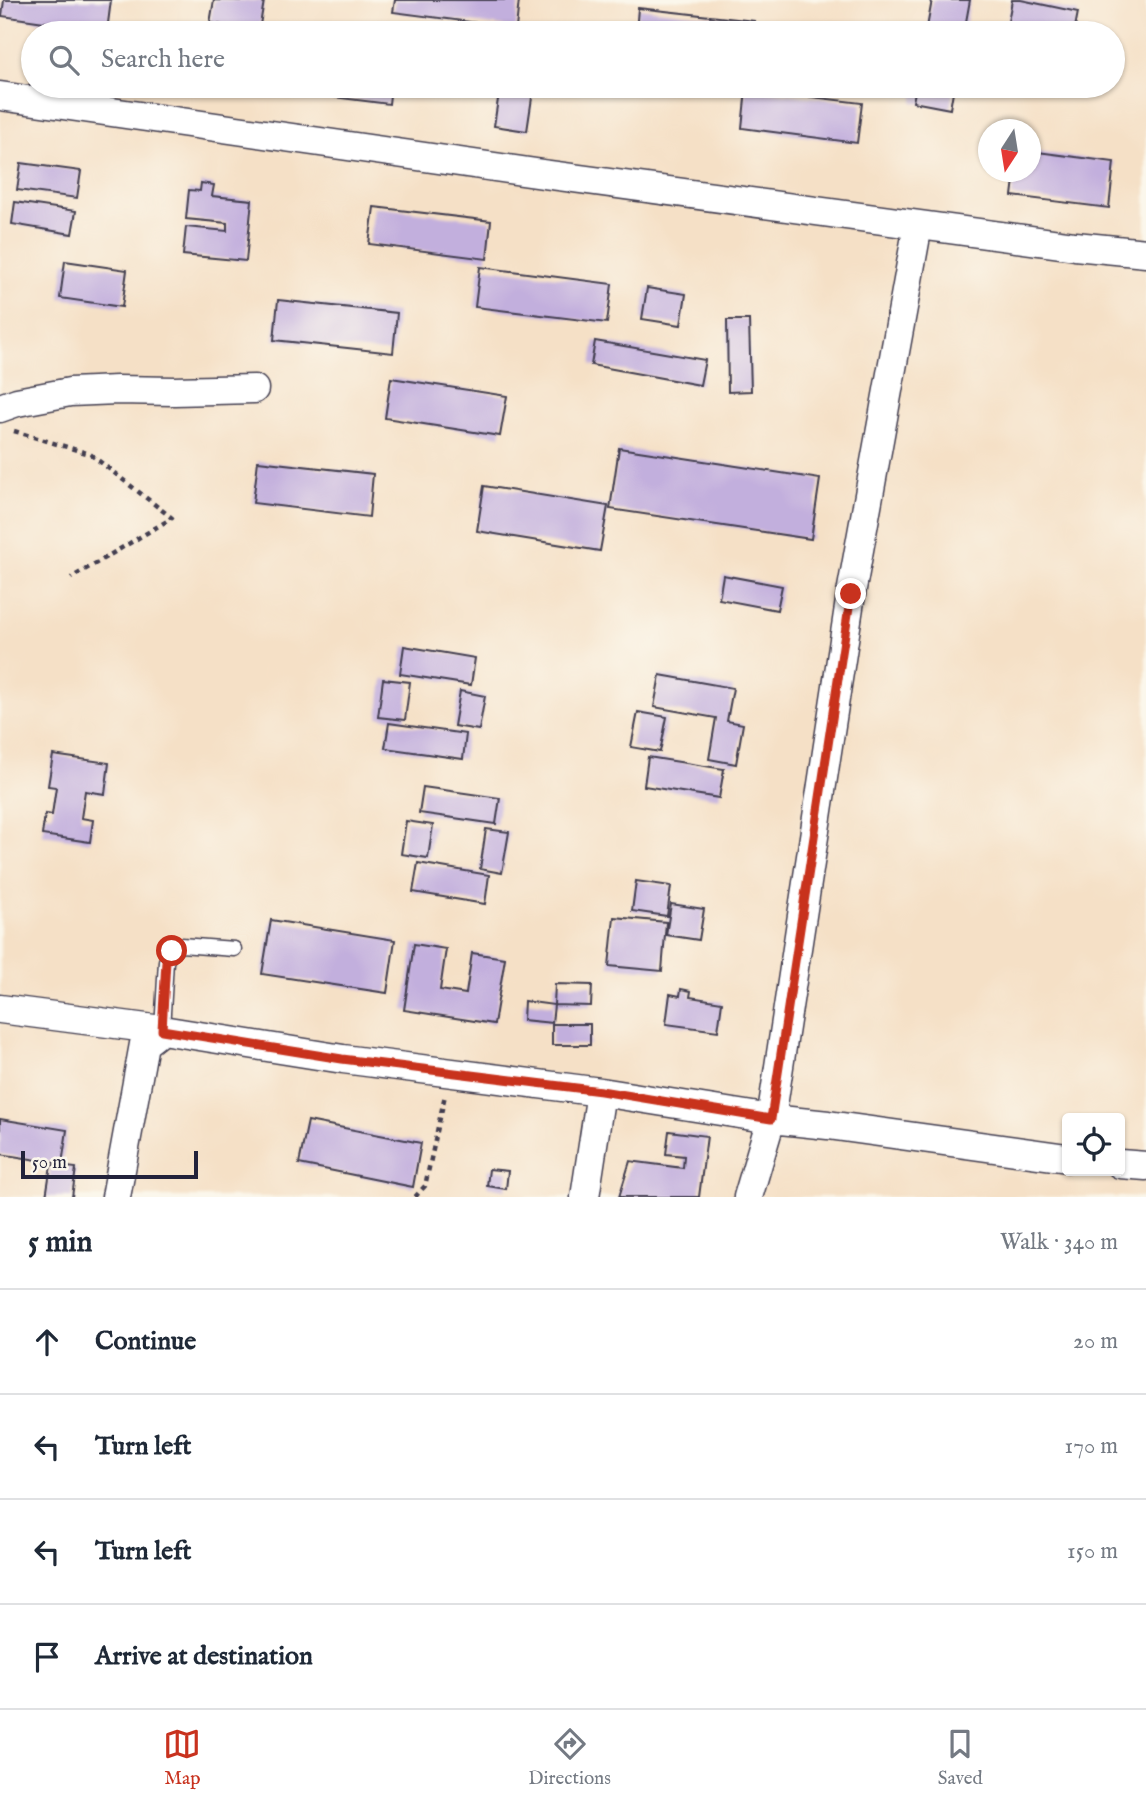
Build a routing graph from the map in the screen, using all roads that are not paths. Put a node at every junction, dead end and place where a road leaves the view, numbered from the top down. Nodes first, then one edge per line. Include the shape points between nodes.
1 (0, 96) edge
2 (918, 225) junction
3 (1146, 253) edge
4 (254, 389) dead end
5 (6, 419) edge
6 (234, 949) dead end
7 (0, 1009) edge
8 (162, 1030) junction
9 (601, 1091) junction
10 (771, 1119) junction
11 (1062, 1157) edge
12 (1125, 1164) edge
13 (1146, 1166) edge
14 (116, 1197) edge
15 (585, 1197) edge
16 (748, 1197) edge

1 - 2 street
2 - 3 street
2 - 10 street via 851,594
4 - 5 street via 70,392 17,402
6 - 8 lane via 181,945 172,951 166,961
7 - 8 street
8 - 9 street via 342,1059
8 - 14 street via 144,1044
9 - 10 street
9 - 15 street
10 - 11 street
10 - 16 street
12 - 13 street

